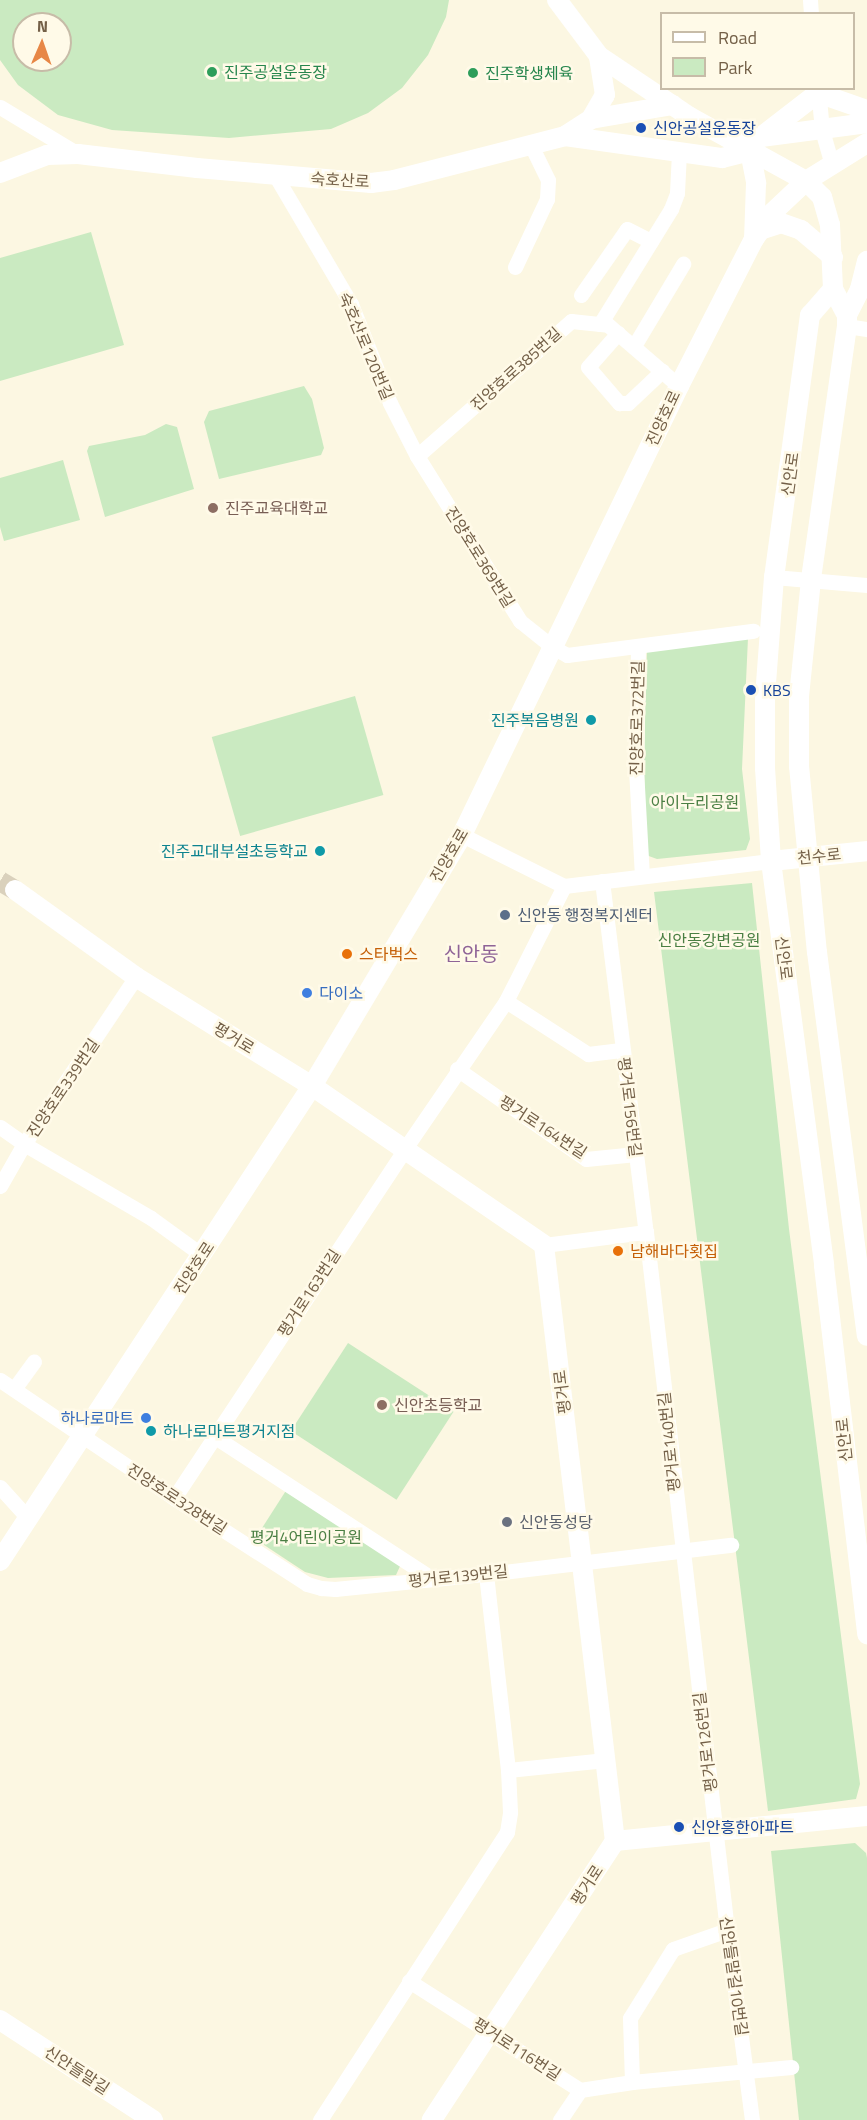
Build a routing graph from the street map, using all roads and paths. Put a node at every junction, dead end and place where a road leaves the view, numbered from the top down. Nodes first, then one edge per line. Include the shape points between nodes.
1 (557, 0) edge
2 (599, 56) junction
3 (818, 91) edge
4 (673, 105) junction
5 (0, 107) edge
6 (867, 110) edge
7 (591, 119) junction
8 (867, 123) edge
9 (822, 130) junction
10 (565, 136) junction
11 (867, 143) edge
12 (756, 144) junction
13 (531, 145) junction
14 (679, 152) junction
15 (78, 154) junction
16 (832, 165) junction
17 (0, 173) edge
18 (275, 175) junction
19 (806, 181) junction
20 (757, 234) junction
21 (651, 241) junction
22 (833, 258) junction
23 (867, 261) edge
24 (683, 264) dead end
25 (515, 267) dead end
26 (833, 289) junction
27 (581, 295) dead end
28 (847, 321) junction
29 (600, 324) junction
30 (867, 329) edge
31 (618, 333) junction
32 (634, 346) junction
33 (662, 371) junction
34 (679, 386) junction
35 (417, 456) junction
36 (774, 577) junction
37 (811, 580) junction
38 (867, 585) edge
39 (753, 631) dead end
40 (638, 646) junction
41 (554, 648) junction
42 (462, 835) junction
43 (867, 851) edge
44 (807, 857) junction
45 (771, 861) junction
46 (642, 876) junction
47 (602, 881) junction
48 (564, 886) junction
49 (15, 890) tunnel mouth
50 (136, 977) junction
51 (506, 1001) junction
52 (623, 1050) junction
53 (457, 1070) junction
54 (312, 1086) junction
55 (0, 1127) edge
56 (24, 1144) junction
57 (404, 1150) junction
58 (636, 1154) junction
59 (0, 1186) edge
60 (646, 1232) junction
61 (544, 1245) junction
62 (202, 1255) junction
63 (862, 1262) edge
64 (867, 1336) edge
65 (34, 1361) dead end
66 (0, 1380) edge
67 (14, 1389) junction
68 (214, 1437) junction
69 (83, 1438) junction
70 (0, 1487) edge
71 (174, 1498) junction
72 (28, 1518) junction
73 (731, 1545) dead end
74 (681, 1551) junction
75 (0, 1561) edge
76 (581, 1563) junction
77 (486, 1574) junction
78 (433, 1579) junction
79 (335, 1589) joint
80 (867, 1634) edge
81 (605, 1760) junction
82 (508, 1770) junction
83 (867, 1816) edge
84 (716, 1833) junction
85 (615, 1841) junction
86 (727, 1930) junction
87 (409, 1981) junction
88 (0, 2020) edge
89 (490, 2031) junction
90 (791, 2067) dead end
91 (747, 2072) junction
92 (632, 2082) junction
93 (580, 2090) junction
94 (153, 2120) edge
95 (320, 2120) edge
96 (432, 2120) edge
97 (560, 2120) edge
98 (752, 2120) edge

1 - 2 street
2 - 4 street
2 - 7 street via 605,95
3 - 6 street
3 - 9 street
3 - 12 street
4 - 7 street, 숙호산로
4 - 12 street via 728,138
5 - 15 street
7 - 10 street, 숙호산로
8 - 9 street
9 - 12 street
9 - 16 street
10 - 13 street, 숙호산로
10 - 14 street
11 - 16 street, 진양호로
12 - 14 street via 722,158
12 - 19 street
12 - 20 street
13 - 18 street, 숙호산로 via 371,183
13 - 25 street via 548,180 547,199
14 - 21 street via 677,193
15 - 17 street, 숙호산로 via 47,155
15 - 18 street, 숙호산로
16 - 19 street, 진양호로
18 - 35 street, 숙호산로120번길 via 351,304 390,403
19 - 20 street, 진양호로 via 772,213
19 - 22 street via 822,197
20 - 22 street via 781,223 801,230
20 - 34 street, 진양호로
21 - 27 street via 627,230
21 - 29 street
22 - 26 street
23 - 28 street, 신안로
24 - 32 street
26 - 28 street
26 - 36 street, 신안로 via 810,315
28 - 30 street
28 - 37 street, 신안로
29 - 31 street, 진양호로385번길
29 - 35 street, 진양호로385번길 via 571,321
31 - 32 street, 진양호로385번길
31 - 33 street via 588,367 619,403 628,403
32 - 33 street, 진양호로385번길
33 - 34 street, 진양호로385번길
34 - 41 street, 진양호로
35 - 41 street, 진양호로369번길 via 520,621
36 - 37 street
36 - 45 street, 신안로 via 765,698
37 - 38 street
37 - 44 street, 신안로 via 799,709 799,766
39 - 40 street
40 - 41 street, 진양호로372번길 via 567,654
40 - 46 street, 진양호로372번길 via 636,769
41 - 42 street, 진양호로
42 - 48 street
42 - 54 street, 진양호로
43 - 44 street, 천수로
44 - 45 street, 천수로
44 - 63 street, 신안로
45 - 46 street
45 - 80 street, 신안로
46 - 47 street
47 - 48 street
47 - 52 street, 평거로156번길
48 - 51 street
49 - 50 street, 평거로
50 - 54 street, 평거로
50 - 56 street, 진양호로339번길
51 - 52 street via 588,1054
51 - 53 street
52 - 58 street, 평거로156번길
53 - 57 street
53 - 58 street, 평거로164번길 via 586,1159
54 - 57 street, 평거로
54 - 62 street, 진양호로
55 - 56 street
56 - 59 street
56 - 62 street, 진양호로339번길 via 133,1207
57 - 61 street, 평거로
57 - 68 street, 평거로163번길
58 - 60 street, 평거로156번길
60 - 61 street
60 - 74 street, 평거로140번길
61 - 76 street, 평거로
62 - 69 street, 진양호로
63 - 64 street, 신안로
65 - 67 street
66 - 67 street, 진양호로328번길
67 - 69 street, 진양호로328번길
68 - 71 street, 평거로163번길
68 - 78 street
69 - 71 street, 진양호로328번길
69 - 72 street, 진양호로
70 - 72 street
71 - 79 street, 진양호로328번길 via 308,1584
72 - 75 street, 진양호로
73 - 74 street
74 - 76 street
74 - 84 street, 평거로126번길
76 - 77 street, 평거로139번길
76 - 81 street, 평거로
77 - 78 street, 평거로139번길
77 - 82 street
78 - 79 street, 평거로139번길
81 - 82 street
81 - 85 street, 평거로
82 - 87 street via 507,1832
83 - 84 street
84 - 85 street
84 - 86 street, 신안들말길10번길
85 - 89 street, 평거로
86 - 91 street, 신안들말길10번길
86 - 92 street via 673,1949 630,2018
87 - 89 street, 평거로116번길
87 - 95 street
88 - 94 street, 신안들말길
89 - 93 street, 평거로116번길
89 - 96 street, 평거로
90 - 91 street
91 - 92 street
91 - 98 street, 신안들말길10번길
92 - 93 street
93 - 97 street

